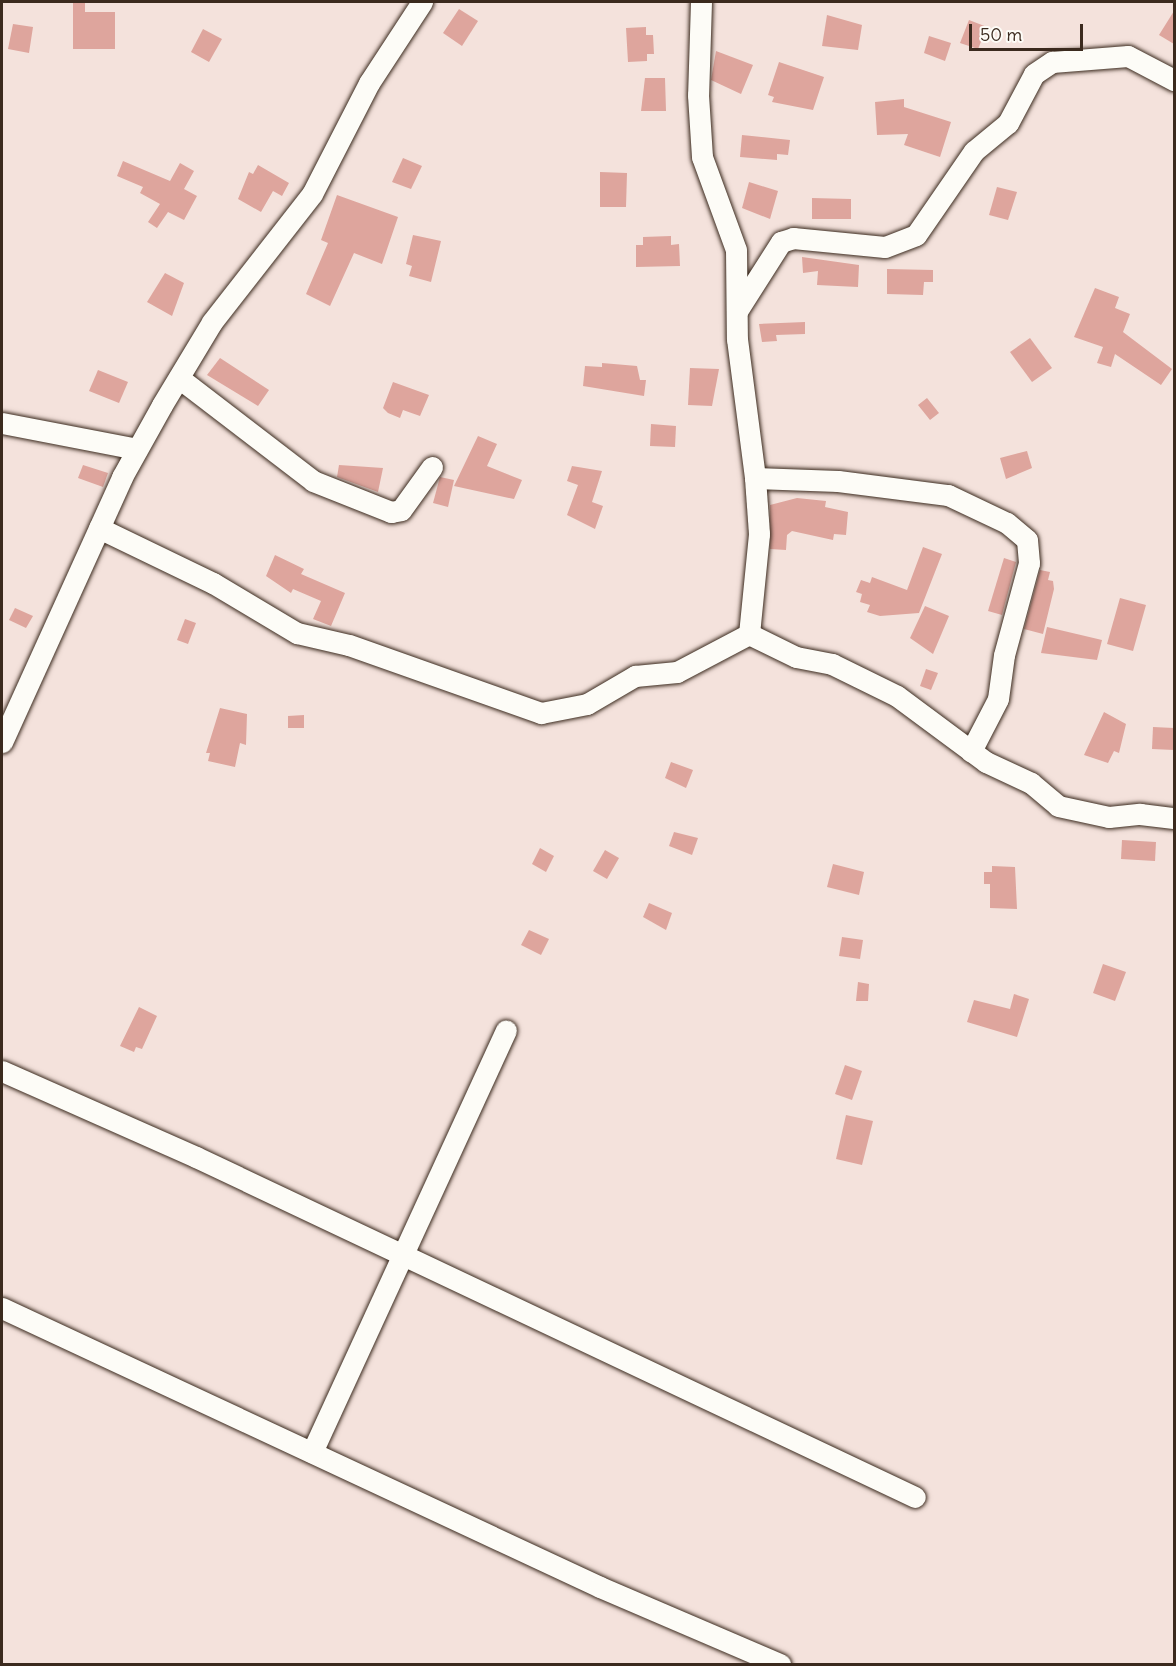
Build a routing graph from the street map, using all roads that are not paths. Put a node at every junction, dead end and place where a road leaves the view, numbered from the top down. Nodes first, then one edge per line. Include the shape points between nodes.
1 (422, 2) edge
2 (701, 2) edge
3 (1174, 80) edge
4 (736, 312) junction
5 (179, 378) junction
6 (2, 423) edge
7 (137, 449) junction
8 (432, 466) dead end
9 (755, 478) junction
10 (99, 528) junction
11 (749, 634) junction
12 (2, 741) edge
13 (971, 751) junction
14 (1174, 819) edge
15 (506, 1030) dead end
16 (2, 1071) edge
17 (399, 1255) junction
18 (2, 1308) edge
19 (312, 1452) junction
20 (915, 1497) dead end
21 (780, 1665) edge

1 - 5 street via 369,83 312,194 212,322
2 - 4 street via 698,95 702,157 736,250
3 - 4 street via 1128,56 1052,62 1034,74 1008,123 974,152 916,235 885,248 793,238 781,242
4 - 9 street
5 - 7 street
5 - 8 street via 313,481 391,512 401,510
6 - 7 street
7 - 10 street
9 - 11 street via 759,534
9 - 13 street via 838,481 948,495 1007,523 1027,540 1029,563 1004,655 998,699
10 - 11 street via 213,583 297,633 349,645 541,713 587,704 635,676 677,672
10 - 12 street
11 - 13 street via 760,643 832,664 897,696
13 - 14 street via 1031,783 1058,806 1108,817 1140,814
15 - 17 street
16 - 17 street
17 - 19 street
17 - 20 street
18 - 19 street
19 - 21 street via 600,1587

